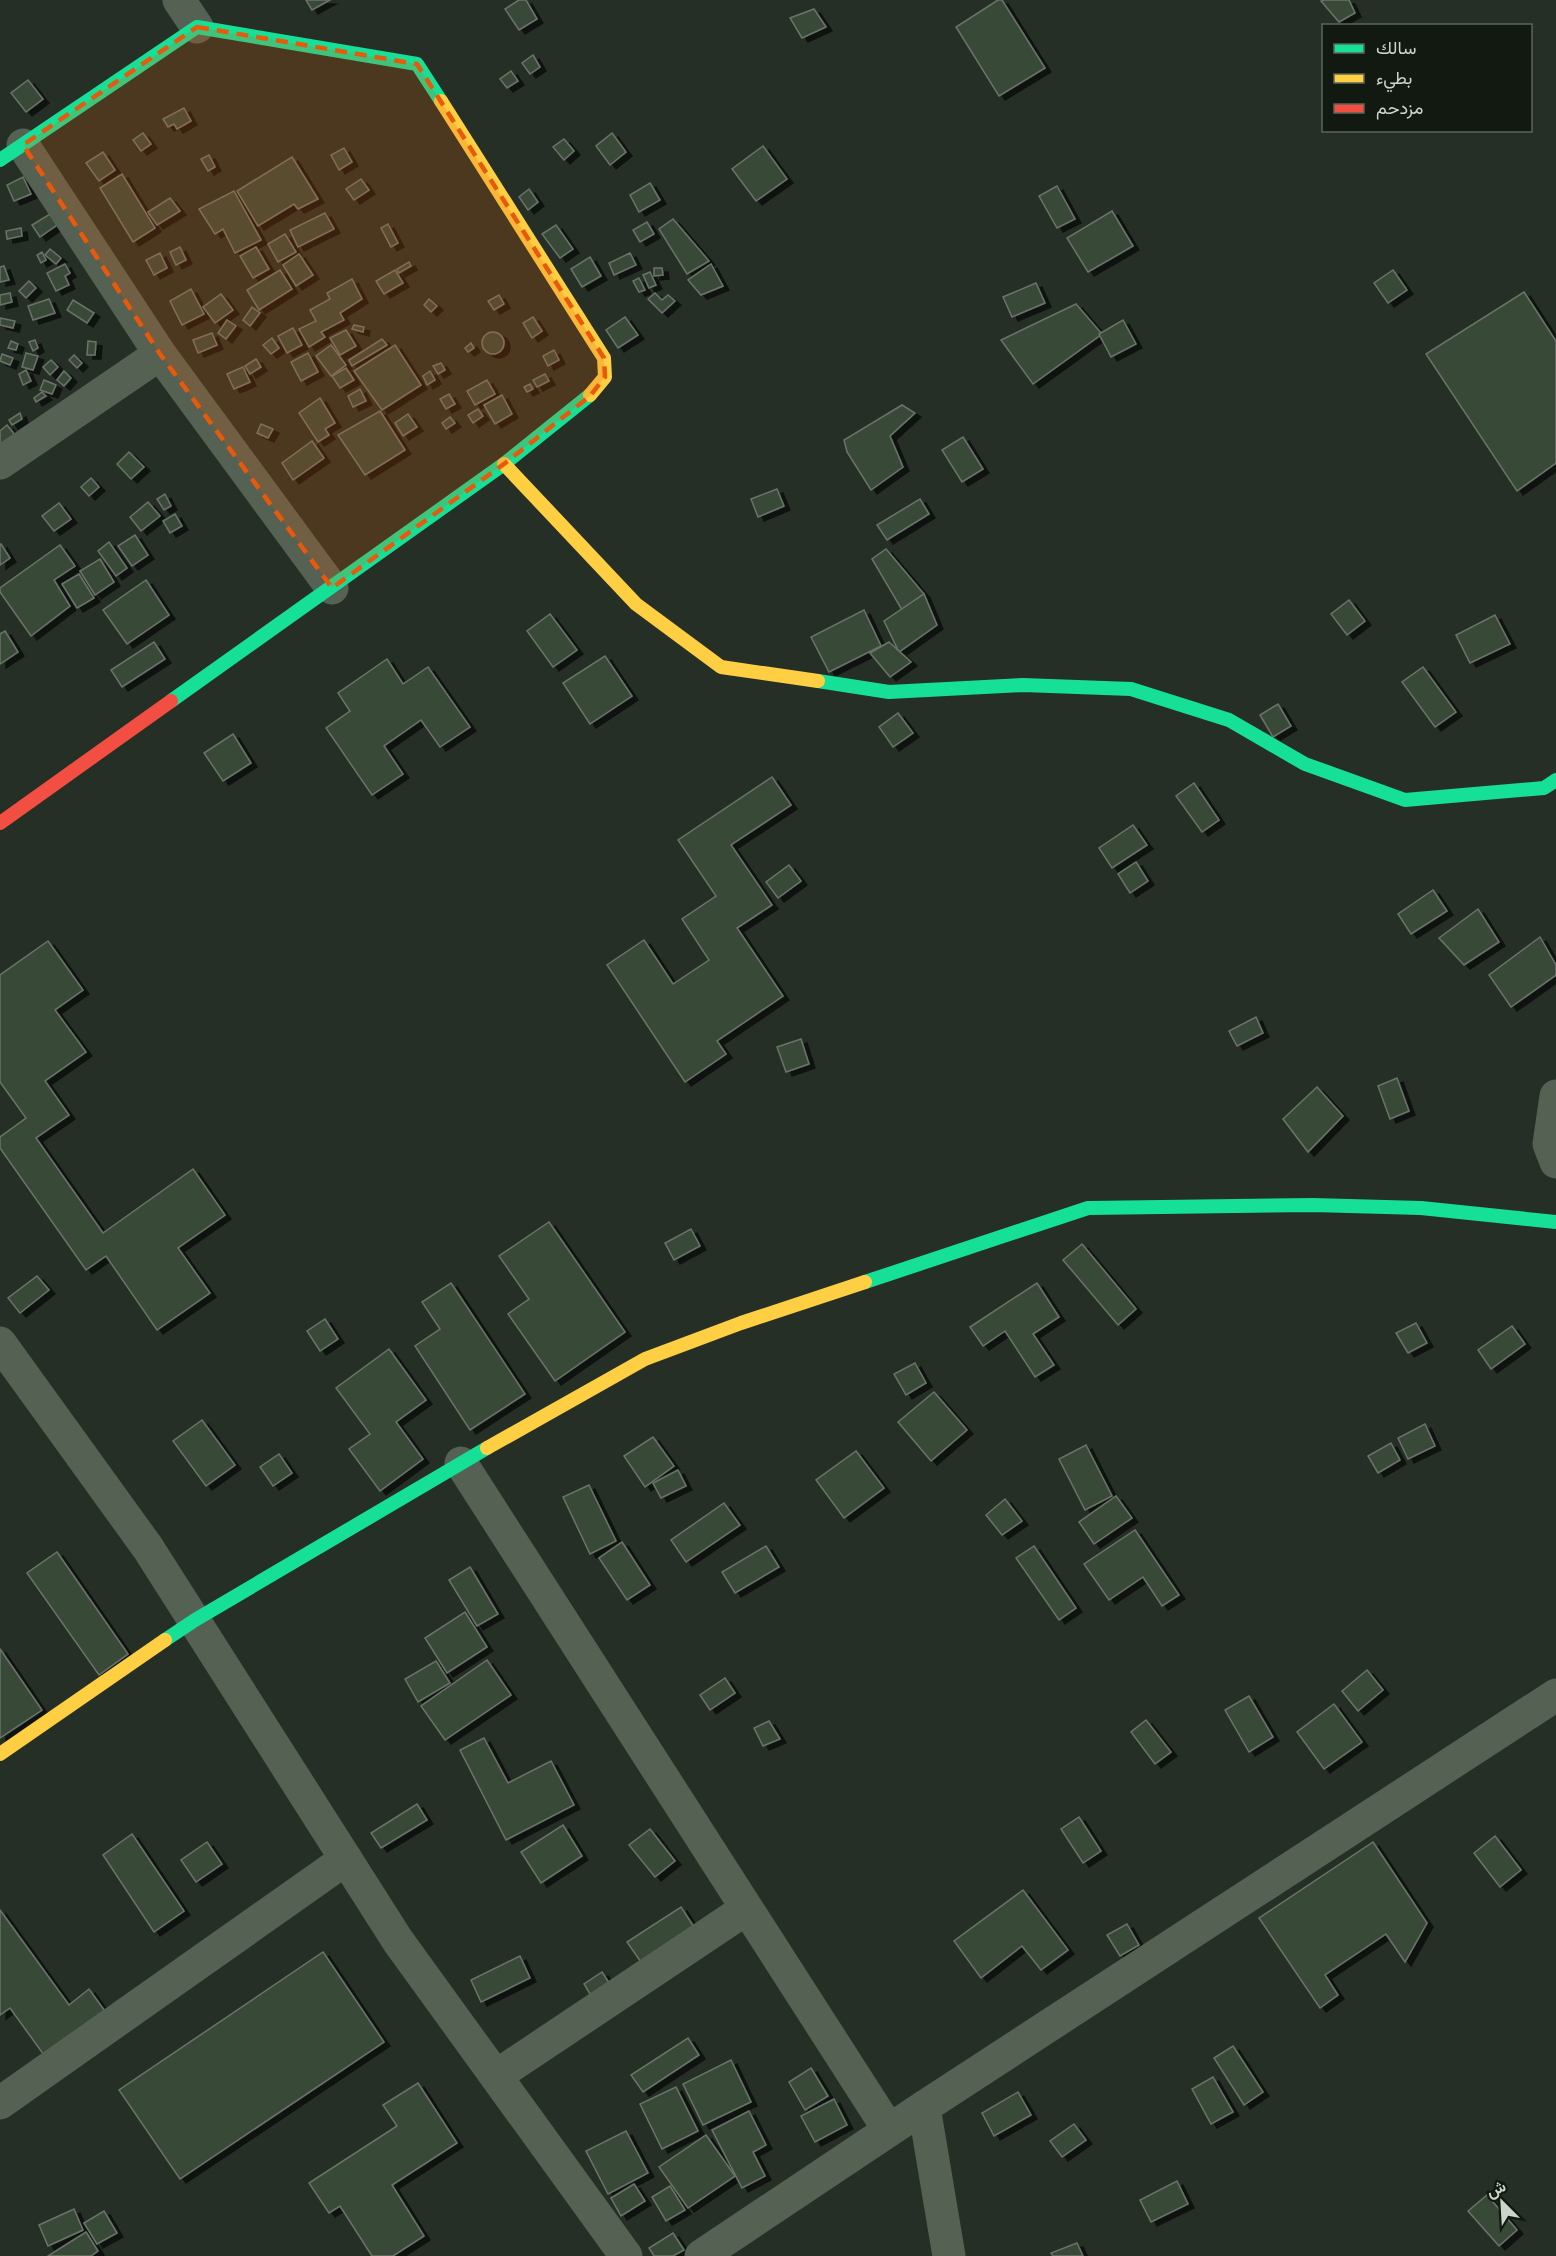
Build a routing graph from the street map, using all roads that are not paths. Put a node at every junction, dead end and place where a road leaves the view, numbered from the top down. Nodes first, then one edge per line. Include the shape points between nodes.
1 (179, 0) edge
2 (197, 27) junction
3 (11, 152) edge
4 (160, 354) junction
5 (0, 463) edge
6 (504, 464) junction
7 (332, 588) junction
8 (1552, 791) edge
9 (0, 823) edge
10 (1556, 1096) edge
11 (1556, 1162) edge
12 (1556, 1222) edge
13 (2, 1351) edge
14 (461, 1463) junction
15 (195, 1620) junction
16 (1556, 1695) edge
17 (0, 1754) edge
18 (346, 1860) junction
19 (746, 1909) junction
20 (496, 2076) junction
21 (0, 2103) edge
22 (924, 2107) junction
23 (889, 2130) junction
24 (626, 2256) edge
25 (701, 2256) edge
26 (949, 2256) edge

1 - 2 street
2 - 3 street
2 - 6 street via 417,64 604,358 604,377 590,396
3 - 4 street
4 - 5 street
4 - 7 street
6 - 7 street
6 - 8 street via 636,604 721,667 889,692 1023,685 1131,689 1228,720 1305,764 1405,800
7 - 9 street
10 - 11 street via 1549,1144
12 - 14 street via 1421,1208 1088,1208 741,1323 645,1359
13 - 15 street via 148,1548
14 - 15 street
14 - 19 street
15 - 17 street
15 - 18 street
16 - 22 street
18 - 20 street via 398,1941
18 - 21 street
19 - 20 street
19 - 23 street
20 - 24 street
22 - 23 street
22 - 26 street
23 - 25 street

